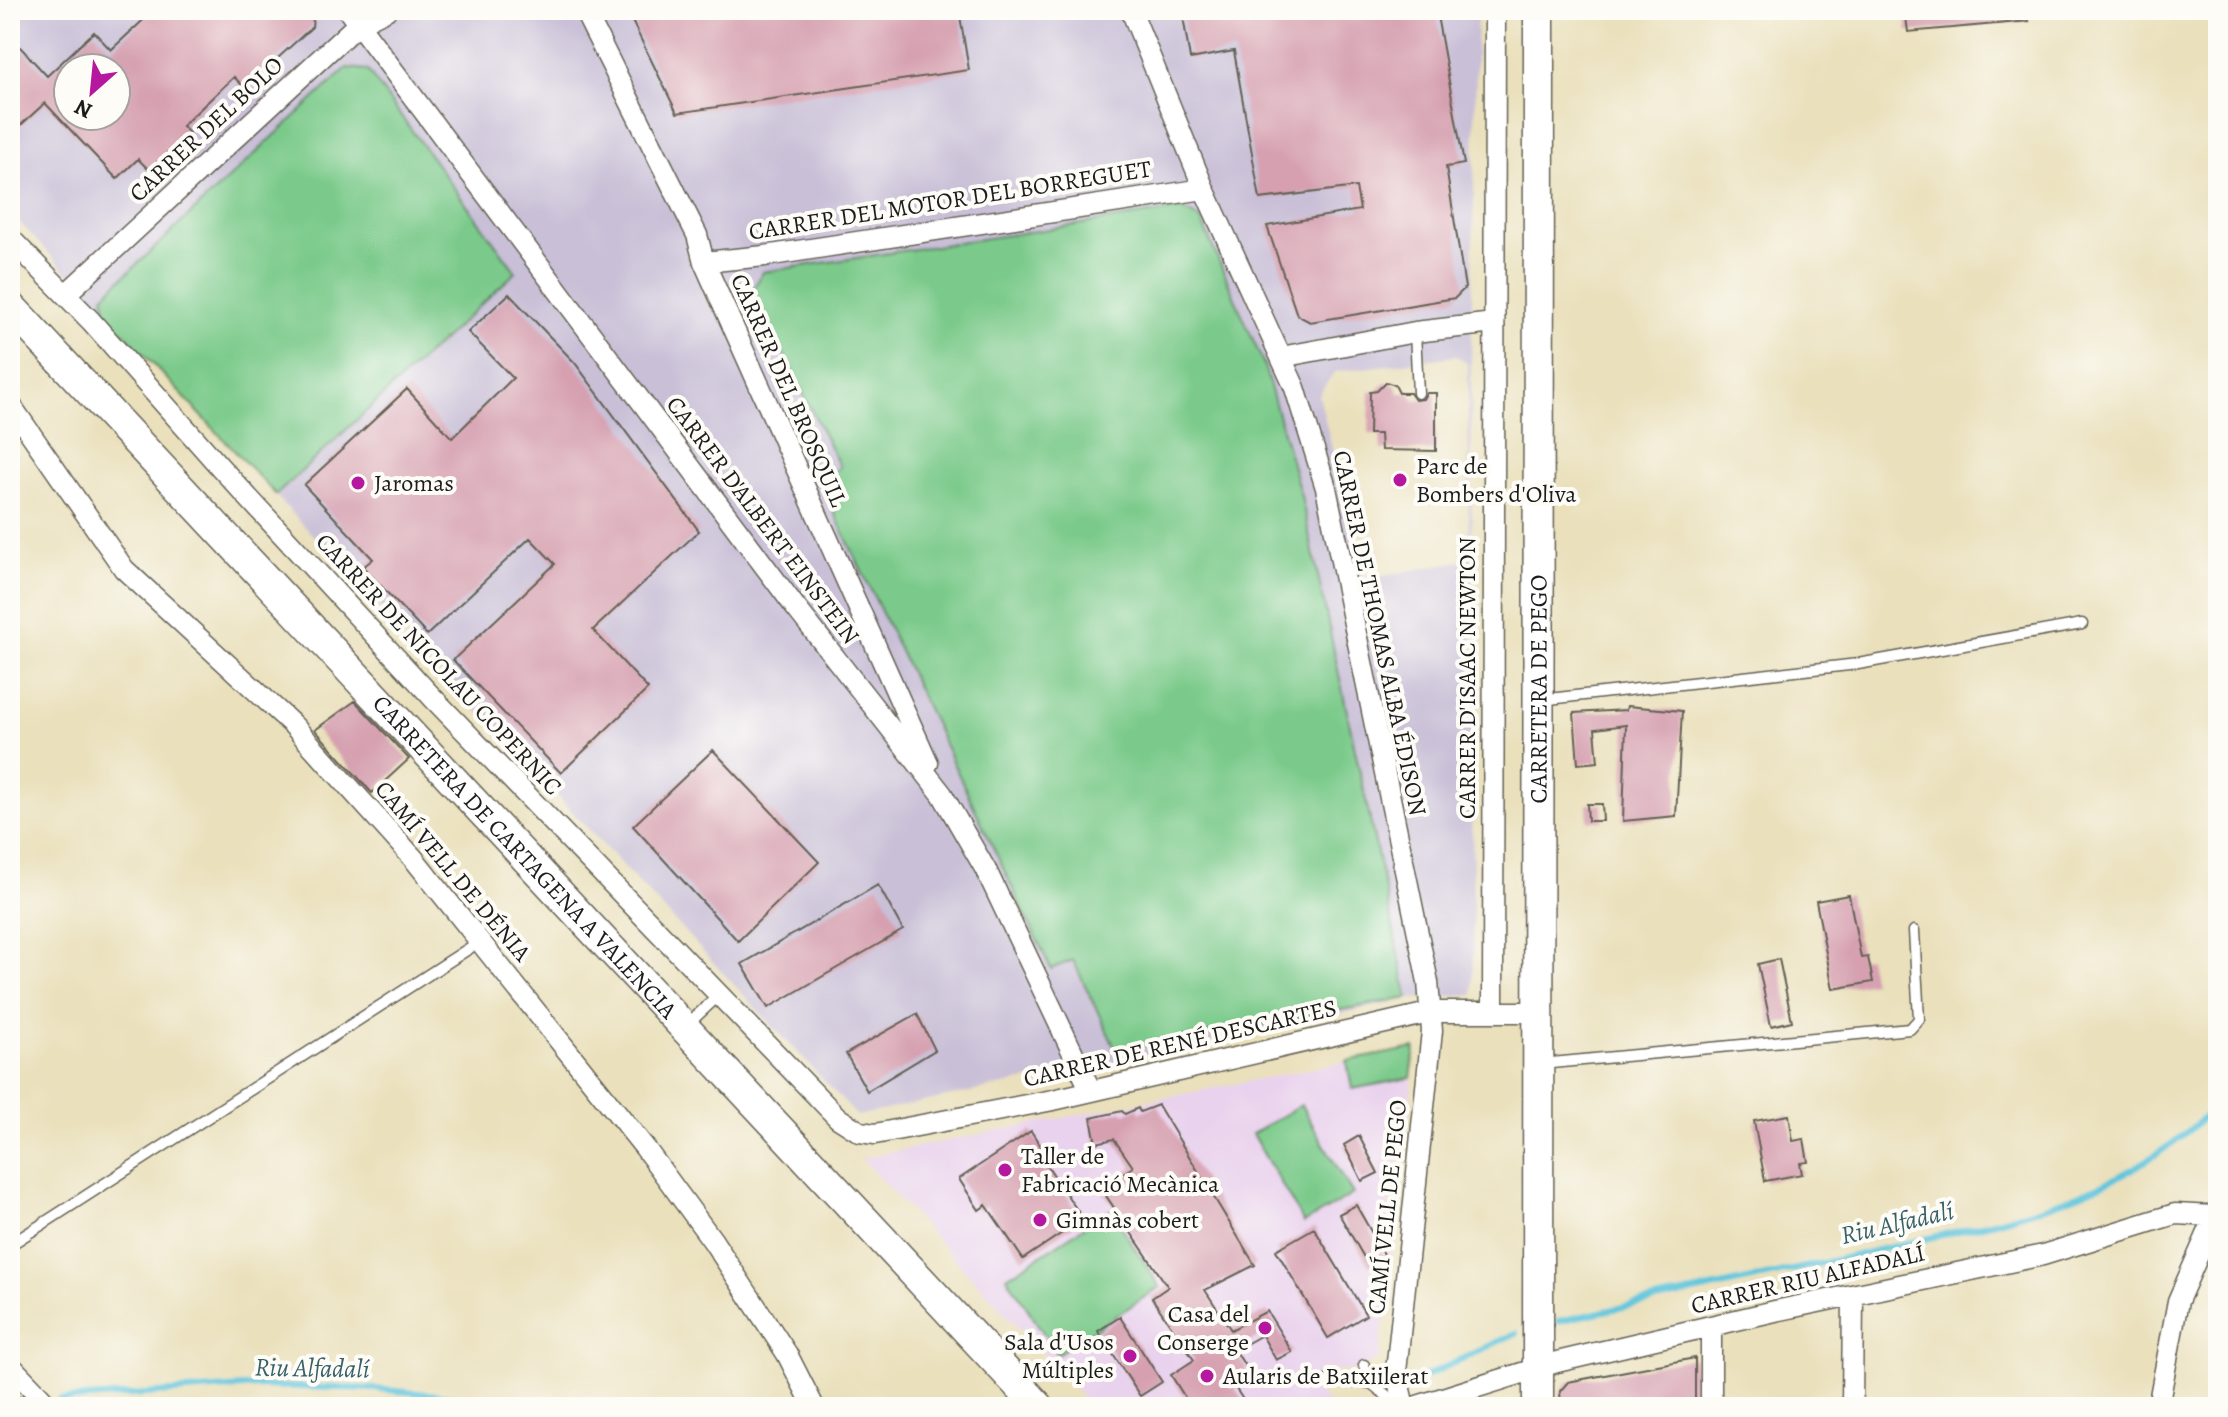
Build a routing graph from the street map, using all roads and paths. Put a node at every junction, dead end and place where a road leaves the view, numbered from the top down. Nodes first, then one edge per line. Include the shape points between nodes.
1 (386, 10) edge
2 (584, 10) edge
3 (1131, 10) edge
4 (1495, 10) edge
5 (1539, 10) edge
6 (353, 17) edge
7 (1204, 189) junction
8 (10, 238) edge
9 (704, 262) junction
10 (66, 294) junction
11 (10, 306) edge
12 (1494, 323) junction
13 (1415, 332) junction
14 (1281, 357) junction
15 (1418, 393) dead end
16 (10, 404) edge
17 (2082, 624) dead end
18 (1538, 700) junction
19 (942, 794) junction
20 (1914, 931) dead end
21 (479, 942) junction
22 (720, 994) junction
23 (1493, 1010) junction
24 (1433, 1012) junction
25 (1539, 1012) junction
26 (685, 1027) junction
27 (1539, 1064) junction
28 (1090, 1089) junction
29 (838, 1118) joint
30 (2216, 1213) edge
31 (10, 1245) edge
32 (1853, 1296) junction
33 (1711, 1327) junction
34 (10, 1365) edge
35 (1364, 1365) dead end
36 (1538, 1369) junction
37 (1319, 1381) dead end
38 (1371, 1383) junction
39 (46, 1402) edge
40 (10, 1404) edge
41 (814, 1407) edge
42 (1039, 1407) edge
43 (1402, 1407) edge
44 (1414, 1407) edge
45 (1538, 1407) edge
46 (1711, 1407) edge
47 (1852, 1407) edge
48 (2158, 1407) edge

1 - 6 street, CARRER DEL BOLO
2 - 9 street, CARRER DEL BROSQUIL via 697,235
3 - 7 street, CARRER DE THOMAS ALBA ÉDISON
4 - 12 street, CARRER D'ISAAC NEWTON
5 - 18 main road, CARRETERA DE PEGO
6 - 10 street, CARRER DEL BOLO
6 - 19 street, CARRER D'ALBERT EINSTEIN
7 - 9 street, CARRER DEL MOTOR DEL BORREGUET
7 - 14 street, CARRER DE THOMAS ALBA ÉDISON
8 - 10 street, CARRER DE NICOLAU COPERNIC
9 - 19 street, CARRER DEL BROSQUIL
10 - 22 street, CARRER DE NICOLAU COPERNIC via 433,698
11 - 26 main road, CARRETERA DE CARTAGENA A VALENCIA
12 - 13 street
12 - 23 street, CARRER D'ISAAC NEWTON
13 - 14 street
13 - 15 lane
14 - 24 street, CARRER DE THOMAS ALBA ÉDISON via 1326,488
16 - 21 street, CAMÍ VELL DE DÉNIA via 124,569 293,725 414,859
17 - 18 lane via 1858,664
18 - 25 main road, CARRETERA DE PEGO
19 - 28 street, CARRER D'ALBERT EINSTEIN via 987,872
20 - 27 lane via 1919,1019 1910,1029
21 - 31 lane
21 - 41 street, CAMÍ VELL DE DÉNIA via 713,1241 787,1354
22 - 26 lane
22 - 29 street, CARRER DE NICOLAU COPERNIC
23 - 24 street, CARRER DE RENÉ DESCARTES
23 - 25 street, CARRER DE RENÉ DESCARTES
24 - 28 street, CARRER DE RENÉ DESCARTES
24 - 43 street, CAMÍ VELL DE PEGO via 1396,1372
25 - 27 main road, CARRETERA DE PEGO
26 - 42 main road, CARRETERA DE CARTAGENA A VALENCIA
27 - 36 main road, CARRETERA DE PEGO
28 - 29 street, CARRER DE RENÉ DESCARTES via 875,1134 860,1132
30 - 32 street, CARRER RIU ALFADALÍ via 2175,1214 2043,1255
30 - 48 street via 2178,1301
32 - 33 street, CARRER RIU ALFADALÍ
32 - 47 street
33 - 36 street, CARRER RIU ALFADALÍ
33 - 46 street
34 - 39 street
35 - 38 lane
36 - 44 street, CARRER RIU ALFADALÍ
36 - 45 main road
37 - 38 lane
38 - 43 lane
39 - 40 lane

